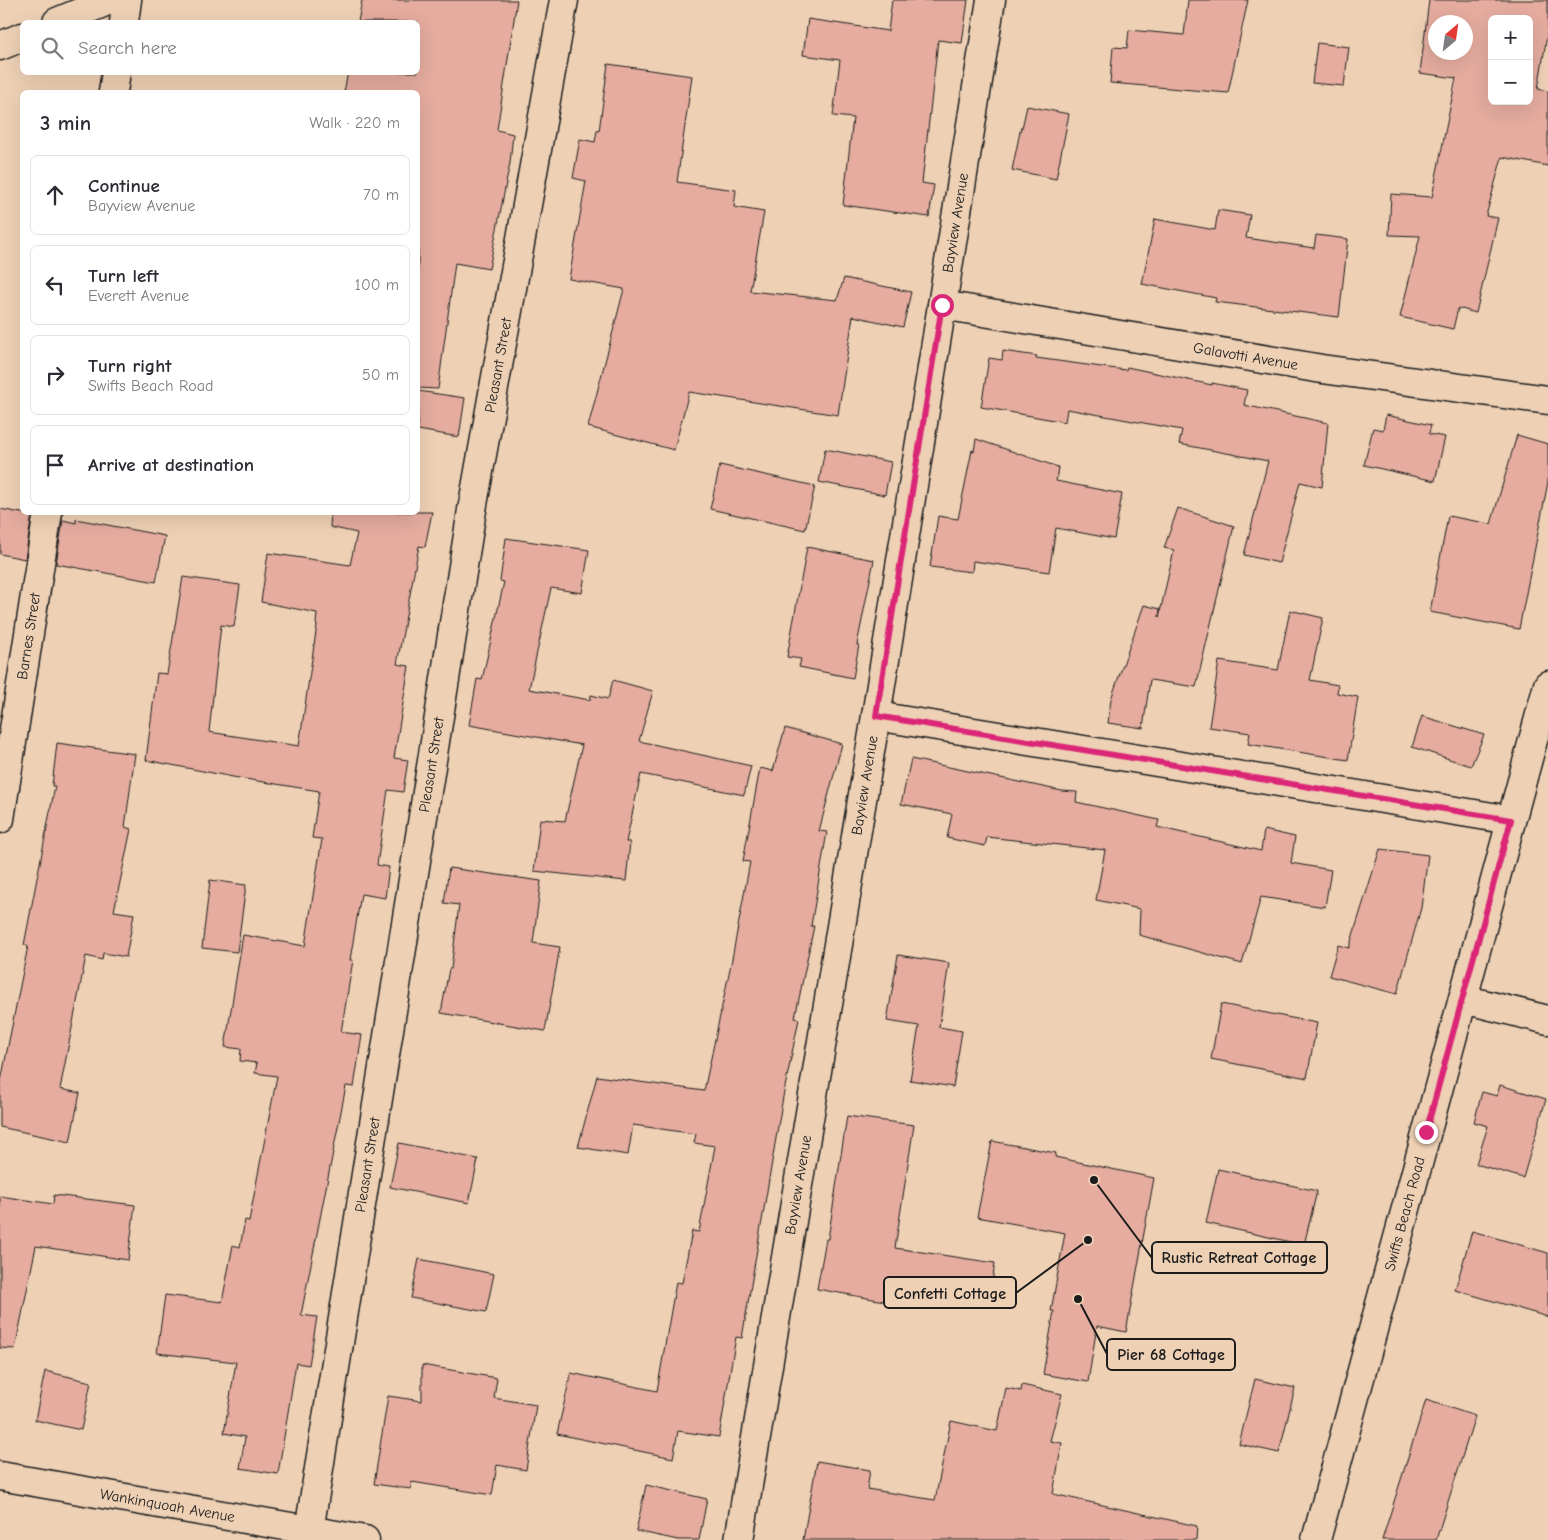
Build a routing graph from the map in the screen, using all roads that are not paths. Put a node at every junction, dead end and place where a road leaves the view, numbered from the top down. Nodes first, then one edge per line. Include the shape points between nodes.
1 (110, 0) edge
2 (127, 0) edge
3 (564, 0) edge
4 (991, 0) edge
5 (62, 20) edge
6 (124, 20) edge
7 (20, 38) edge
8 (0, 46) edge
9 (116, 75) edge
10 (113, 90) edge
11 (942, 305) junction
12 (1548, 400) edge
13 (48, 515) edge
14 (1548, 685) edge
15 (876, 716) junction
16 (0, 819) edge
17 (1511, 820) junction
18 (1463, 999) junction
19 (1548, 1020) edge
20 (0, 1476) edge
21 (309, 1531) junction
22 (365, 1540) edge
23 (739, 1540) edge
24 (1316, 1540) edge

1 - 5 street
2 - 6 street
3 - 21 street, Pleasant Street via 472,510
4 - 11 street, Bayview Avenue
7 - 8 street
9 - 10 street
11 - 12 street, Galavotti Avenue via 1322,369
11 - 15 street, Bayview Avenue
13 - 16 street, Barnes Street
14 - 17 street, Swifts Beach Road
15 - 17 street
15 - 23 street, Bayview Avenue
17 - 18 street, Swifts Beach Road
18 - 19 street
18 - 24 street, Swifts Beach Road
20 - 21 street, Wankinquoah Avenue
21 - 22 street, Wankinquoah Avenue

